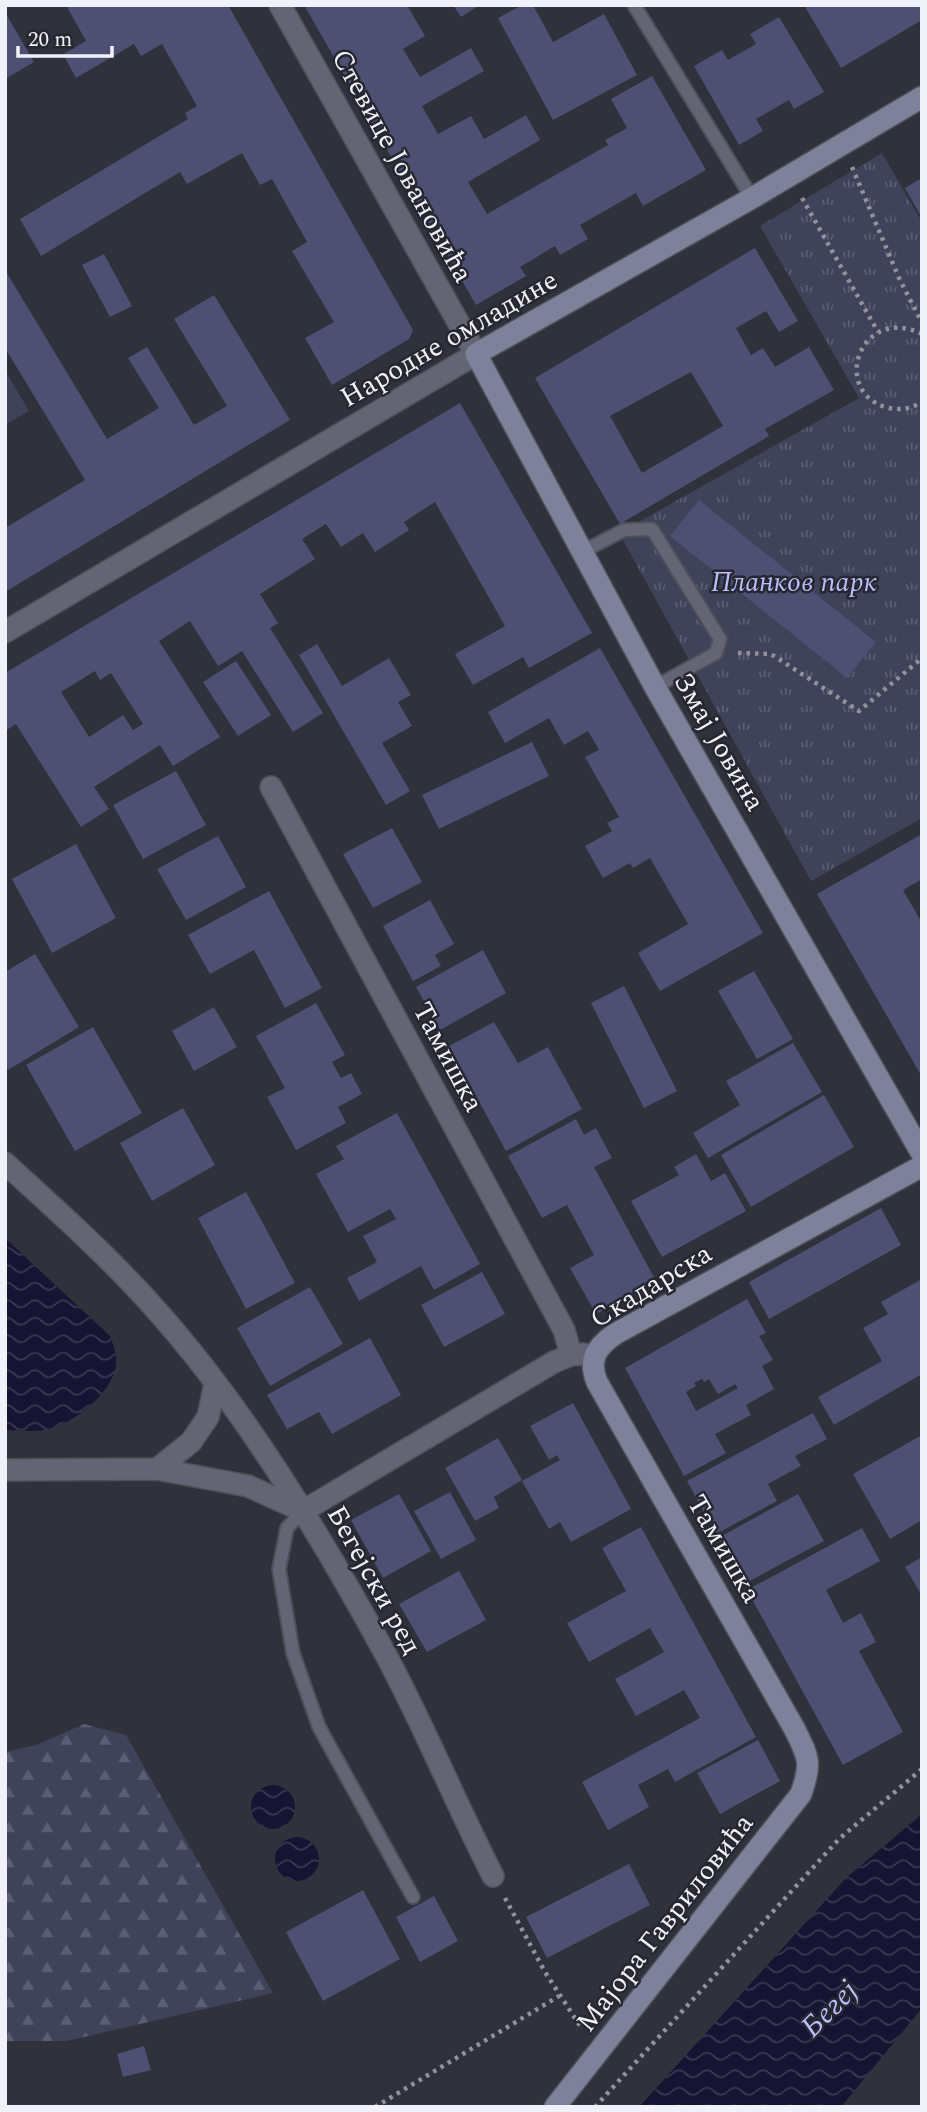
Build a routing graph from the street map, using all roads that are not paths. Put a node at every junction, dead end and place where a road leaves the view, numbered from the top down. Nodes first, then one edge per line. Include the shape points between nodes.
1 (280, 5) edge
2 (634, 5) edge
3 (922, 97) edge
4 (752, 198) junction
5 (476, 354) junction
6 (583, 552) junction
7 (5, 632) edge
8 (655, 687) junction
9 (271, 788) dead end
10 (922, 1154) edge
11 (5, 1163) edge
12 (922, 1166) edge
13 (571, 1355) junction
14 (594, 1356) junction
15 (215, 1384) junction
16 (157, 1469) junction
17 (5, 1470) edge
18 (303, 1511) junction
19 (810, 1769) joint
20 (493, 1876) road end
21 (413, 1897) dead end
22 (555, 2107) edge

1 - 5 street, Стевице Јовановића
2 - 4 lane
3 - 4 street, Народне омладине
4 - 5 street, Народне омладине
5 - 6 street, Змај Јовина
5 - 7 street, Народне омладине
6 - 8 street, Змај Јовина
6 - 8 lane via 624,530 652,529 720,639 716,653
8 - 10 street, Змај Јовина
9 - 13 street, Тамишка via 564,1330
11 - 15 street, Бегејски ред via 149,1302
12 - 14 street, Скадарска via 615,1334
13 - 14 street, Скадарска
13 - 18 street, Скадарска
14 - 19 street, Тамишка via 597,1382 794,1728
15 - 16 street via 203,1425 191,1442
15 - 18 street, Бегејски ред
16 - 17 street
16 - 18 street via 248,1486
18 - 20 street, Бегејски ред via 387,1658
18 - 21 lane via 287,1528 279,1569 293,1653 319,1727
19 - 22 street, Мајора Гавриловића via 802,1794

